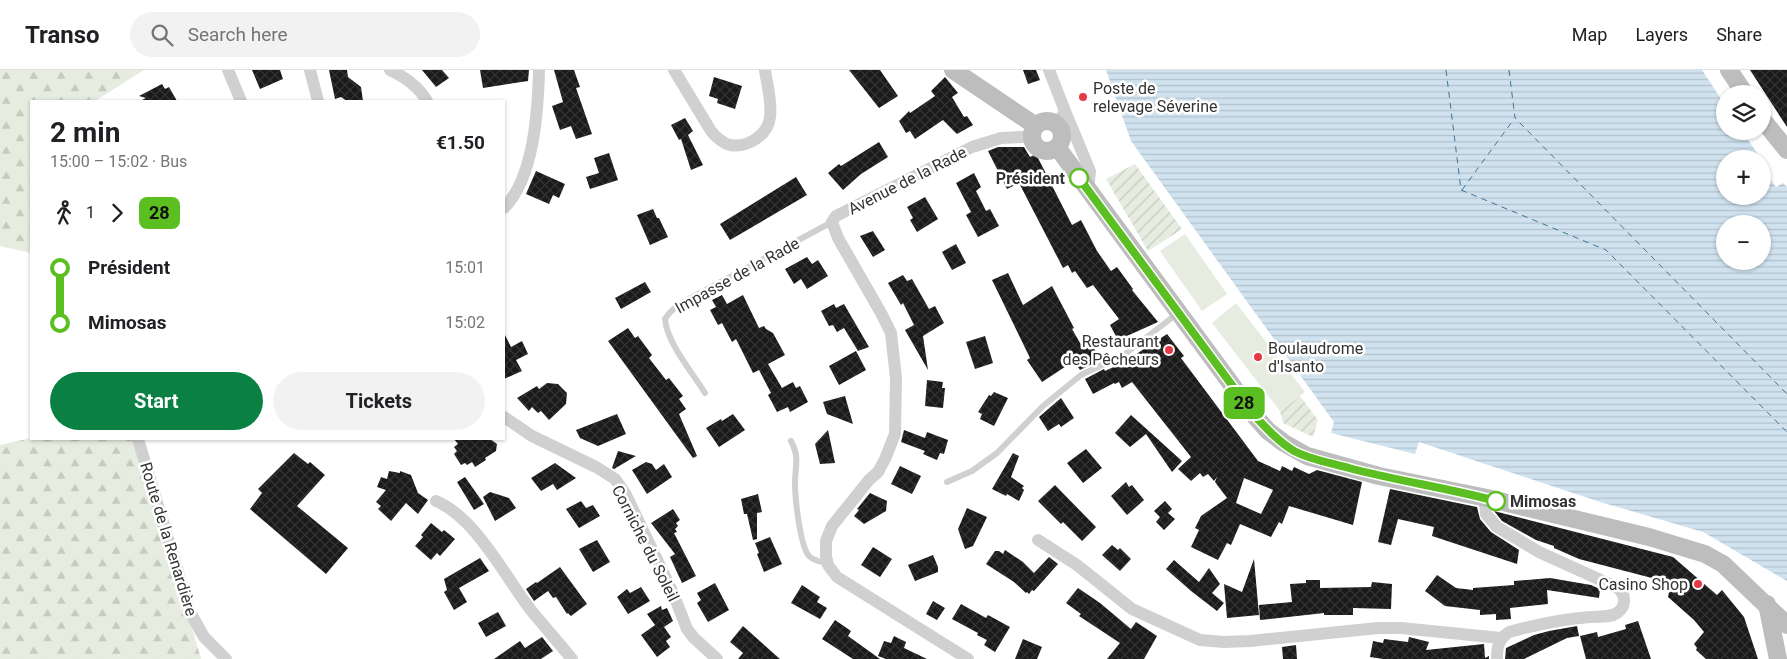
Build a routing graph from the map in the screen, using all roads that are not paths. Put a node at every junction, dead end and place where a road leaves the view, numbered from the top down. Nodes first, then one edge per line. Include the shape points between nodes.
1 (228, 70) edge
2 (310, 70) edge
3 (390, 70) edge
4 (539, 70) edge
5 (674, 70) edge
6 (765, 70) edge
7 (953, 70) edge
8 (1049, 70) edge
9 (1729, 70) edge
10 (1739, 85) edge
11 (241, 100) edge
12 (318, 100) edge
13 (426, 100) edge
14 (1061, 118) junction
15 (1771, 130) edge
16 (1030, 131) junction
17 (1056, 148) junction
18 (1787, 150) edge
19 (1088, 190) junction
20 (505, 207) edge
21 (832, 222) junction
22 (1178, 313) junction
23 (705, 393) dead end
24 (505, 418) edge
25 (138, 440) edge
26 (791, 441) dead end
27 (947, 482) dead end
28 (1487, 498) junction
29 (436, 501) dead end
30 (1038, 540) dead end
31 (827, 563) junction
32 (1766, 604) junction
33 (1787, 625) edge
34 (1501, 638) junction
35 (1780, 646) edge
36 (226, 659) edge
37 (572, 659) edge
38 (717, 659) edge
39 (968, 659) edge
40 (1497, 659) edge

1 - 11 street
2 - 12 street
3 - 13 street via 412,83
4 - 20 street via 528,162 516,192
5 - 6 street via 711,131 730,145 748,143 766,130 770,108
7 - 16 main road
8 - 14 street
9 - 10 main road
14 - 16 main road via 1044,122
14 - 17 main road via 1061,139
14 - 19 street via 1090,171
15 - 18 main road
16 - 17 main road via 1039,149 1048,151
16 - 21 street, Avenue de la Rade via 972,147 836,216
17 - 19 main road
19 - 22 main road
21 - 23 lane, Impasse de la Rade via 689,299 668,314 665,319 668,331
21 - 31 street, Avenue de la Rade via 891,333 896,396 892,442 878,472 829,532 825,548
22 - 27 lane via 1125,354 1081,375 1043,406 997,453 972,471
22 - 28 main road via 1254,415 1268,431 1295,451 1379,476
24 - 38 street, Corniche du Soleil via 526,433 615,479 626,495 673,593 687,630
25 - 36 street, Route de la Renardière via 190,612 204,637
26 - 31 lane via 797,454 795,483 802,542 810,558
28 - 32 main road via 1649,537 1705,554 1723,564
28 - 34 street via 1486,514 1498,527 1538,552 1616,587 1624,600 1616,614 1540,625 1509,632
29 - 37 street via 455,511 471,526 530,608
30 - 34 street via 1077,565 1132,609 1200,640 1250,641 1378,628
31 - 39 street via 837,577
32 - 33 main road
32 - 35 main road
34 - 40 street

